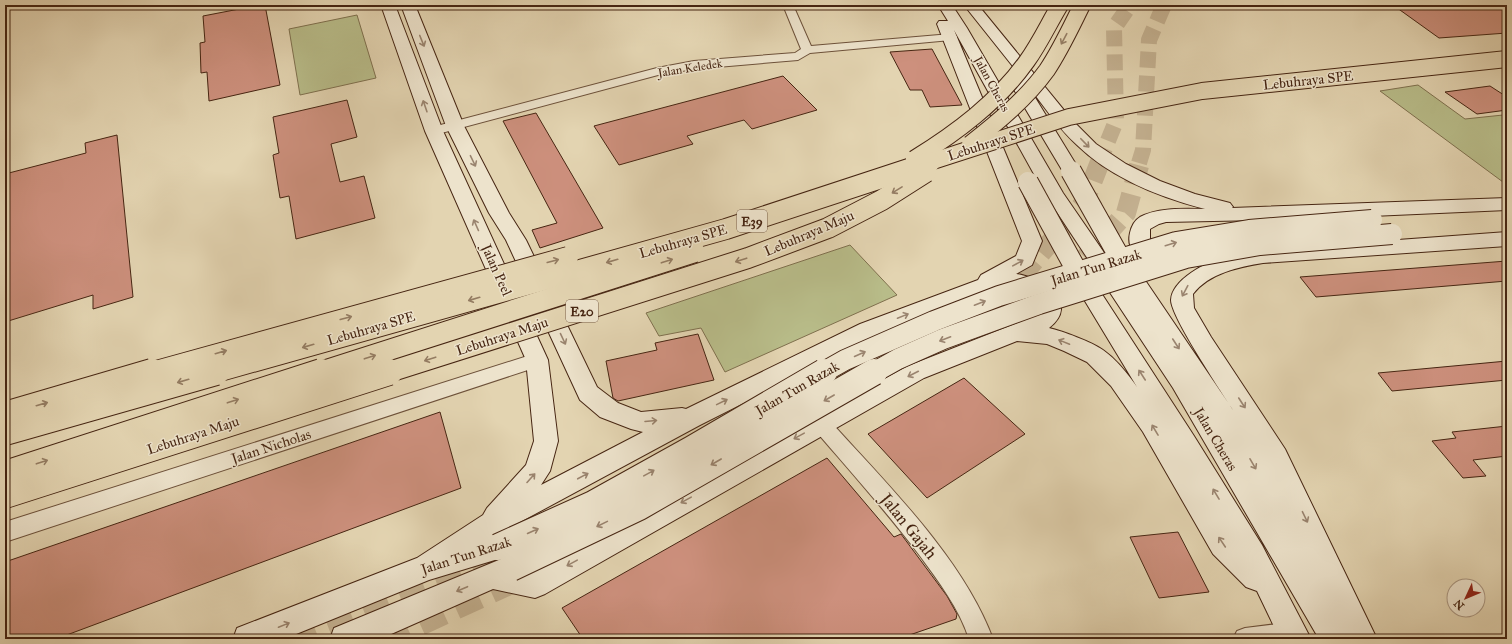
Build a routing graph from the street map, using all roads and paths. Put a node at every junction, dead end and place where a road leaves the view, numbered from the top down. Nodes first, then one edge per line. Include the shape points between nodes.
1 (388, 5) edge
2 (408, 5) edge
3 (788, 5) edge
4 (940, 5) edge
5 (945, 5) edge
6 (954, 5) edge
7 (962, 5) edge
8 (971, 5) edge
9 (1060, 5) edge
10 (1082, 5) edge
11 (950, 37) junction
12 (1507, 49) edge
13 (807, 50) junction
14 (1507, 59) edge
15 (456, 126) junction
16 (434, 131) junction
17 (1507, 204) edge
18 (1260, 213) junction
19 (1507, 214) edge
20 (1507, 229) edge
21 (1507, 239) edge
22 (516, 240) junction
23 (1088, 245) junction
24 (487, 248) junction
25 (1230, 262) junction
26 (1126, 268) junction
27 (1083, 281) junction
28 (972, 289) junction
29 (1014, 333) junction
30 (537, 360) junction
31 (5, 415) edge
32 (691, 418) junction
33 (821, 424) junction
34 (5, 432) edge
35 (5, 474) edge
36 (5, 495) edge
37 (5, 532) edge
38 (497, 555) junction
39 (1278, 601) junction
40 (1294, 636) edge
41 (248, 639) edge
42 (346, 639) edge
43 (981, 639) edge
44 (1245, 639) edge
45 (1336, 639) edge
46 (1356, 639) edge
47 (1362, 639) edge

16 -> 1 street, Jalan Peel
2 -> 15 street, Jalan Peel
3 - 13 street
4 - 11 street
4 - 27 street, bridge via 987,90 1028,182
5 - 23 street, Jalan Cheras via 1054,194
6 - 23 street, Jalan Cheras via 1025,117
7 - 26 street, bridge via 1007,65
8 -> 18 street via 1067,125 1089,148 1119,168 1160,187 1204,203
35 -> 9 highway, Lebuhraya Maju / E20, bridge via 731,241 822,208 870,185 926,152 957,130 1004,89 1027,60
10 -> 36 highway, Lebuhraya Maju / E20, bridge via 1041,76 1023,99 996,123 966,147 916,179 828,228 748,258
11 - 13 street, Jalan Keledek
28 -> 11 street via 1025,260 1032,241
31 -> 12 highway, Lebuhraya SPE / E39, bridge via 247,345 716,217 1065,111 1192,87
13 - 15 street, Jalan Keledek via 798,56 694,65 657,72
14 -> 34 highway, Lebuhraya SPE / E39, bridge via 1202,91 1069,117 726,229
15 - 16 street, Jalan Keledek
15 -> 22 street, Jalan Peel via 499,213
24 -> 16 street, Jalan Peel
17 - 18 street
18 - 25 street via 1166,216 1151,219 1142,225 1138,235 1140,248 1163,262 1179,265
26 -> 19 street, Jalan Tun Razak, bridge via 1176,242 1233,232 1372,220
20 - 26 street, Jalan Tun Razak, bridge via 1392,234 1260,245
21 - 25 street via 1308,252
22 - 24 street
22 -> 32 street, Jalan Peel via 588,393 609,410 640,422
23 - 45 street, Jalan Cheras via 1181,382
24 - 30 street, Jalan Peel
25 -> 47 street via 1189,284 1183,292 1183,308 1276,457
26 - 27 street, Jalan Tun Razak, bridge
26 -> 46 street via 1233,430
27 - 38 street, Jalan Tun Razak, bridge via 1040,304 943,339 898,359 639,507
39 -> 27 street via 1186,443
28 -> 29 street via 1000,281 1018,280 1042,292 1051,304 1049,316 1038,324
32 -> 28 street via 868,330
29 -> 33 street via 916,372
39 -> 29 street via 1223,545 1152,425 1119,380 1095,356 1072,345 1050,336
30 - 37 street, Jalan Nicholas
38 -> 30 street, Jalan Peel via 537,471 546,441
38 -> 32 street
33 -> 38 street via 535,584
33 - 43 street, Jalan Gajah via 909,523 955,586
41 -> 38 street, Jalan Tun Razak via 427,567
38 -> 42 street, Jalan Tun Razak
39 - 40 street
40 - 44 street

